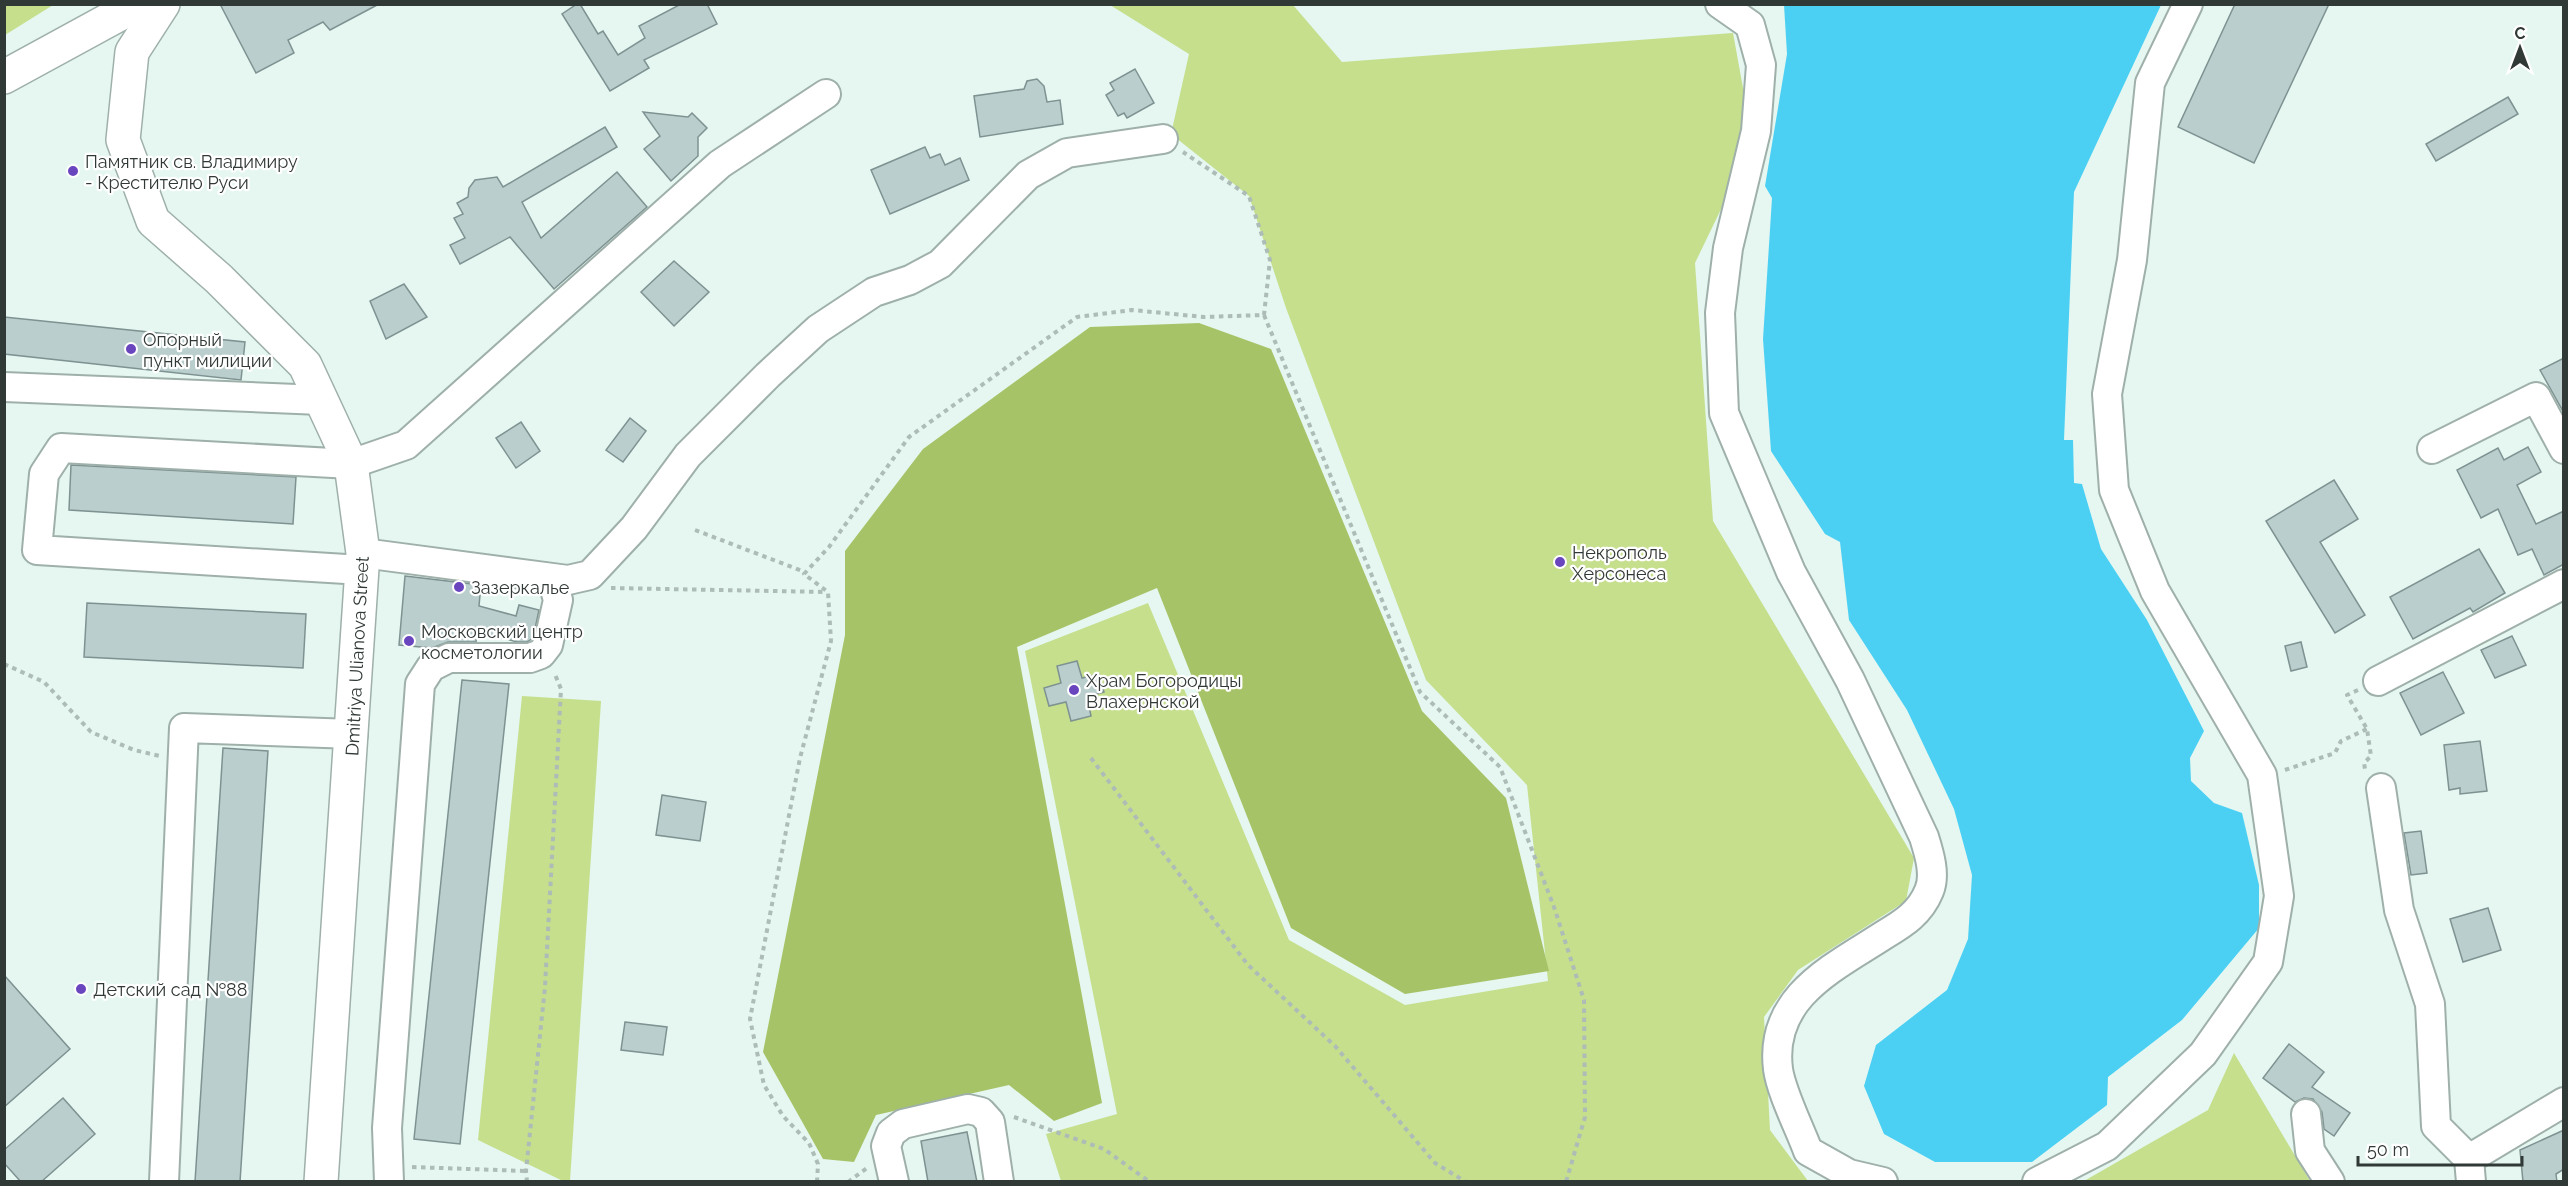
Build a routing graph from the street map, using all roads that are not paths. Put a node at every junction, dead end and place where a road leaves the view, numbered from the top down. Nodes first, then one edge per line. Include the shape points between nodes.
1 (138, 4) edge
2 (163, 4) edge
3 (1720, 4) edge
4 (2188, 4) edge
5 (4, 77) edge
6 (826, 94) dead end
7 (1163, 139) road end
8 (4, 387) edge
9 (321, 400) junction
10 (2432, 449) dead end
11 (2564, 449) edge
12 (351, 464) junction
13 (363, 561) junction
14 (543, 577) junction
15 (2564, 584) edge
16 (2378, 681) road end
17 (353, 734) junction
18 (2381, 789) road end
19 (2564, 1102) edge
20 (2306, 1114) dead end
21 (2470, 1170) edge
22 (388, 1175) edge
23 (164, 1182) edge
24 (321, 1182) edge
25 (894, 1182) edge
26 (999, 1182) edge
27 (1883, 1182) edge
28 (2037, 1182) edge
29 (2330, 1182) edge

1 - 5 main road
2 - 9 main road, Dmitriya Ulianova Street via 132,52 123,140 153,221 219,279 304,365
3 - 27 street via 1750,25 1761,65 1756,131 1728,248 1720,313 1724,413 1791,572 1850,680 1924,837 1931,861 1930,890 1914,917 1811,983 1791,1007 1778,1034 1778,1070 1808,1151 1849,1174
4 - 28 street via 2150,83 2132,260 2107,394 2114,490 2155,591 2262,775 2279,896 2268,962 2203,1054 2107,1146
6 - 12 street via 720,164 406,444
7 - 14 street via 1067,153 1028,175 940,264 910,280 874,292 818,329 688,455 634,528 590,575 568,580
8 - 9 street
9 - 12 main road, Dmitriya Ulianova Street
10 - 11 street via 2536,397
12 - 13 main road, Dmitriya Ulianova Street
12 - 13 street via 61,448 44,474 37,550
13 - 14 street
13 - 17 main road, Dmitriya Ulianova Street
14 - 22 street via 554,586 558,600 546,650 530,658 449,658 431,667 420,684 387,1128
15 - 16 street
17 - 23 street via 184,728
17 - 24 main road, Dmitriya Ulianova Street
18 - 21 street via 2399,910 2430,1004 2436,1126
19 - 21 street
20 - 29 street via 2310,1151
25 - 26 street via 887,1154 888,1139 903,1124 968,1109 981,1112 990,1122

